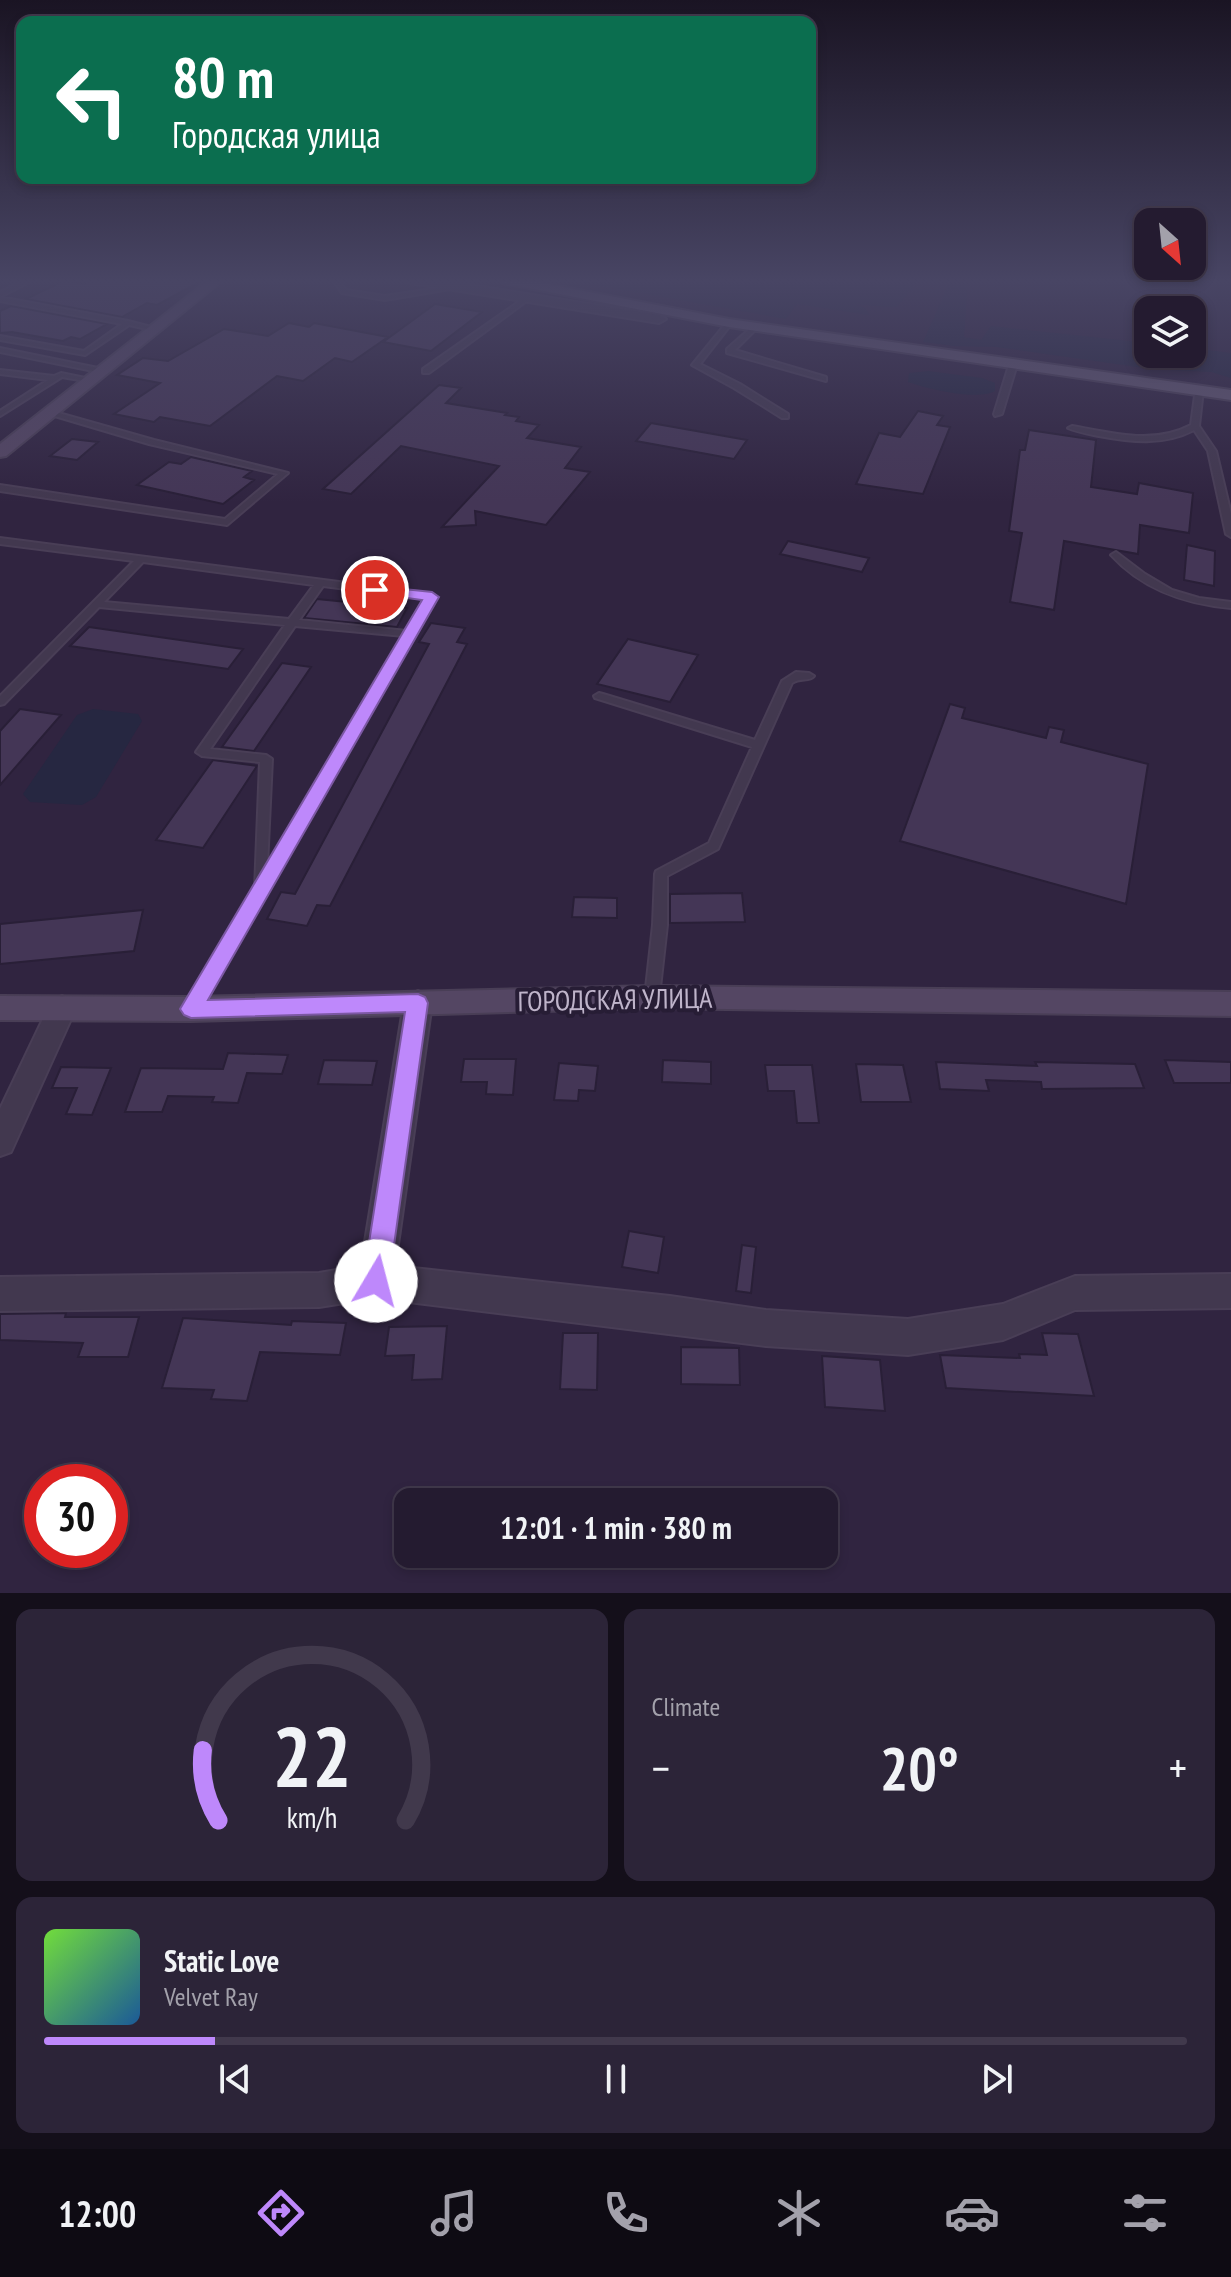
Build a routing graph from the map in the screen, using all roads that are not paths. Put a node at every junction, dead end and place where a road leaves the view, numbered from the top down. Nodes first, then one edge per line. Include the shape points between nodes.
1 (12, 353) edge
2 (125, 353) edge
3 (451, 353) edge
4 (705, 353) edge
5 (738, 353) edge
6 (941, 353) edge
7 (1013, 364) junction
8 (426, 371) dead end
9 (0, 372) edge
10 (97, 376) junction
11 (56, 379) junction
12 (823, 379) dead end
13 (1199, 390) junction
14 (1231, 395) edge
15 (51, 412) junction
16 (0, 414) edge
17 (998, 414) dead end
18 (785, 416) dead end
19 (1195, 426) junction
20 (1072, 428) dead end
21 (0, 452) edge
22 (0, 488) edge
23 (1231, 534) edge
24 (0, 541) edge
25 (1116, 555) dead end
26 (140, 560) junction
27 (319, 584) junction
28 (96, 604) junction
29 (1231, 605) edge
30 (291, 623) junction
31 (410, 634) junction
32 (809, 676) dead end
33 (599, 696) dead end
34 (0, 702) edge
35 (757, 745) junction
36 (260, 889) junction
37 (652, 997) junction
38 (418, 1003) junction
39 (1231, 1004) edge
40 (0, 1008) edge
41 (62, 1008) junction
42 (191, 1009) junction
43 (0, 1142) edge
44 (376, 1281) junction
45 (1231, 1291) edge
46 (0, 1294) edge

1 - 10 lane
2 - 10 street
3 - 8 lane
4 - 18 lane via 696,365
5 - 12 lane
6 - 7 main road
7 - 13 main road
7 - 17 lane
9 - 11 lane
10 - 11 lane
10 - 15 street
11 - 16 lane
13 - 14 main road
13 - 19 lane
15 - 21 street
15 - 22 lane via 284,473 227,522
19 - 20 lane via 1181,436 1150,440
19 - 23 lane via 1212,451
24 - 26 lane
25 - 29 lane via 1168,593 1200,604
26 - 27 lane
26 - 28 lane
27 - 30 lane
27 - 31 lane via 432,597
28 - 30 lane
28 - 34 lane
30 - 31 lane
30 - 36 lane via 202,752 266,759
31 - 36 lane
32 - 35 lane via 787,681
33 - 35 lane
35 - 37 lane via 714,846 661,874
36 - 42 lane
37 - 38 street, ГОРОДСКАЯ УЛИЦА
37 - 39 street, ГОРОДСКАЯ УЛИЦА
38 - 42 street, ГОРОДСКАЯ УЛИЦА
38 - 44 street
40 - 41 street, ГОРОДСКАЯ УЛИЦА
41 - 42 street, ГОРОДСКАЯ УЛИЦА
41 - 43 street
44 - 45 street via 766,1328 908,1337 1003,1322 1075,1293
44 - 46 street via 319,1290

